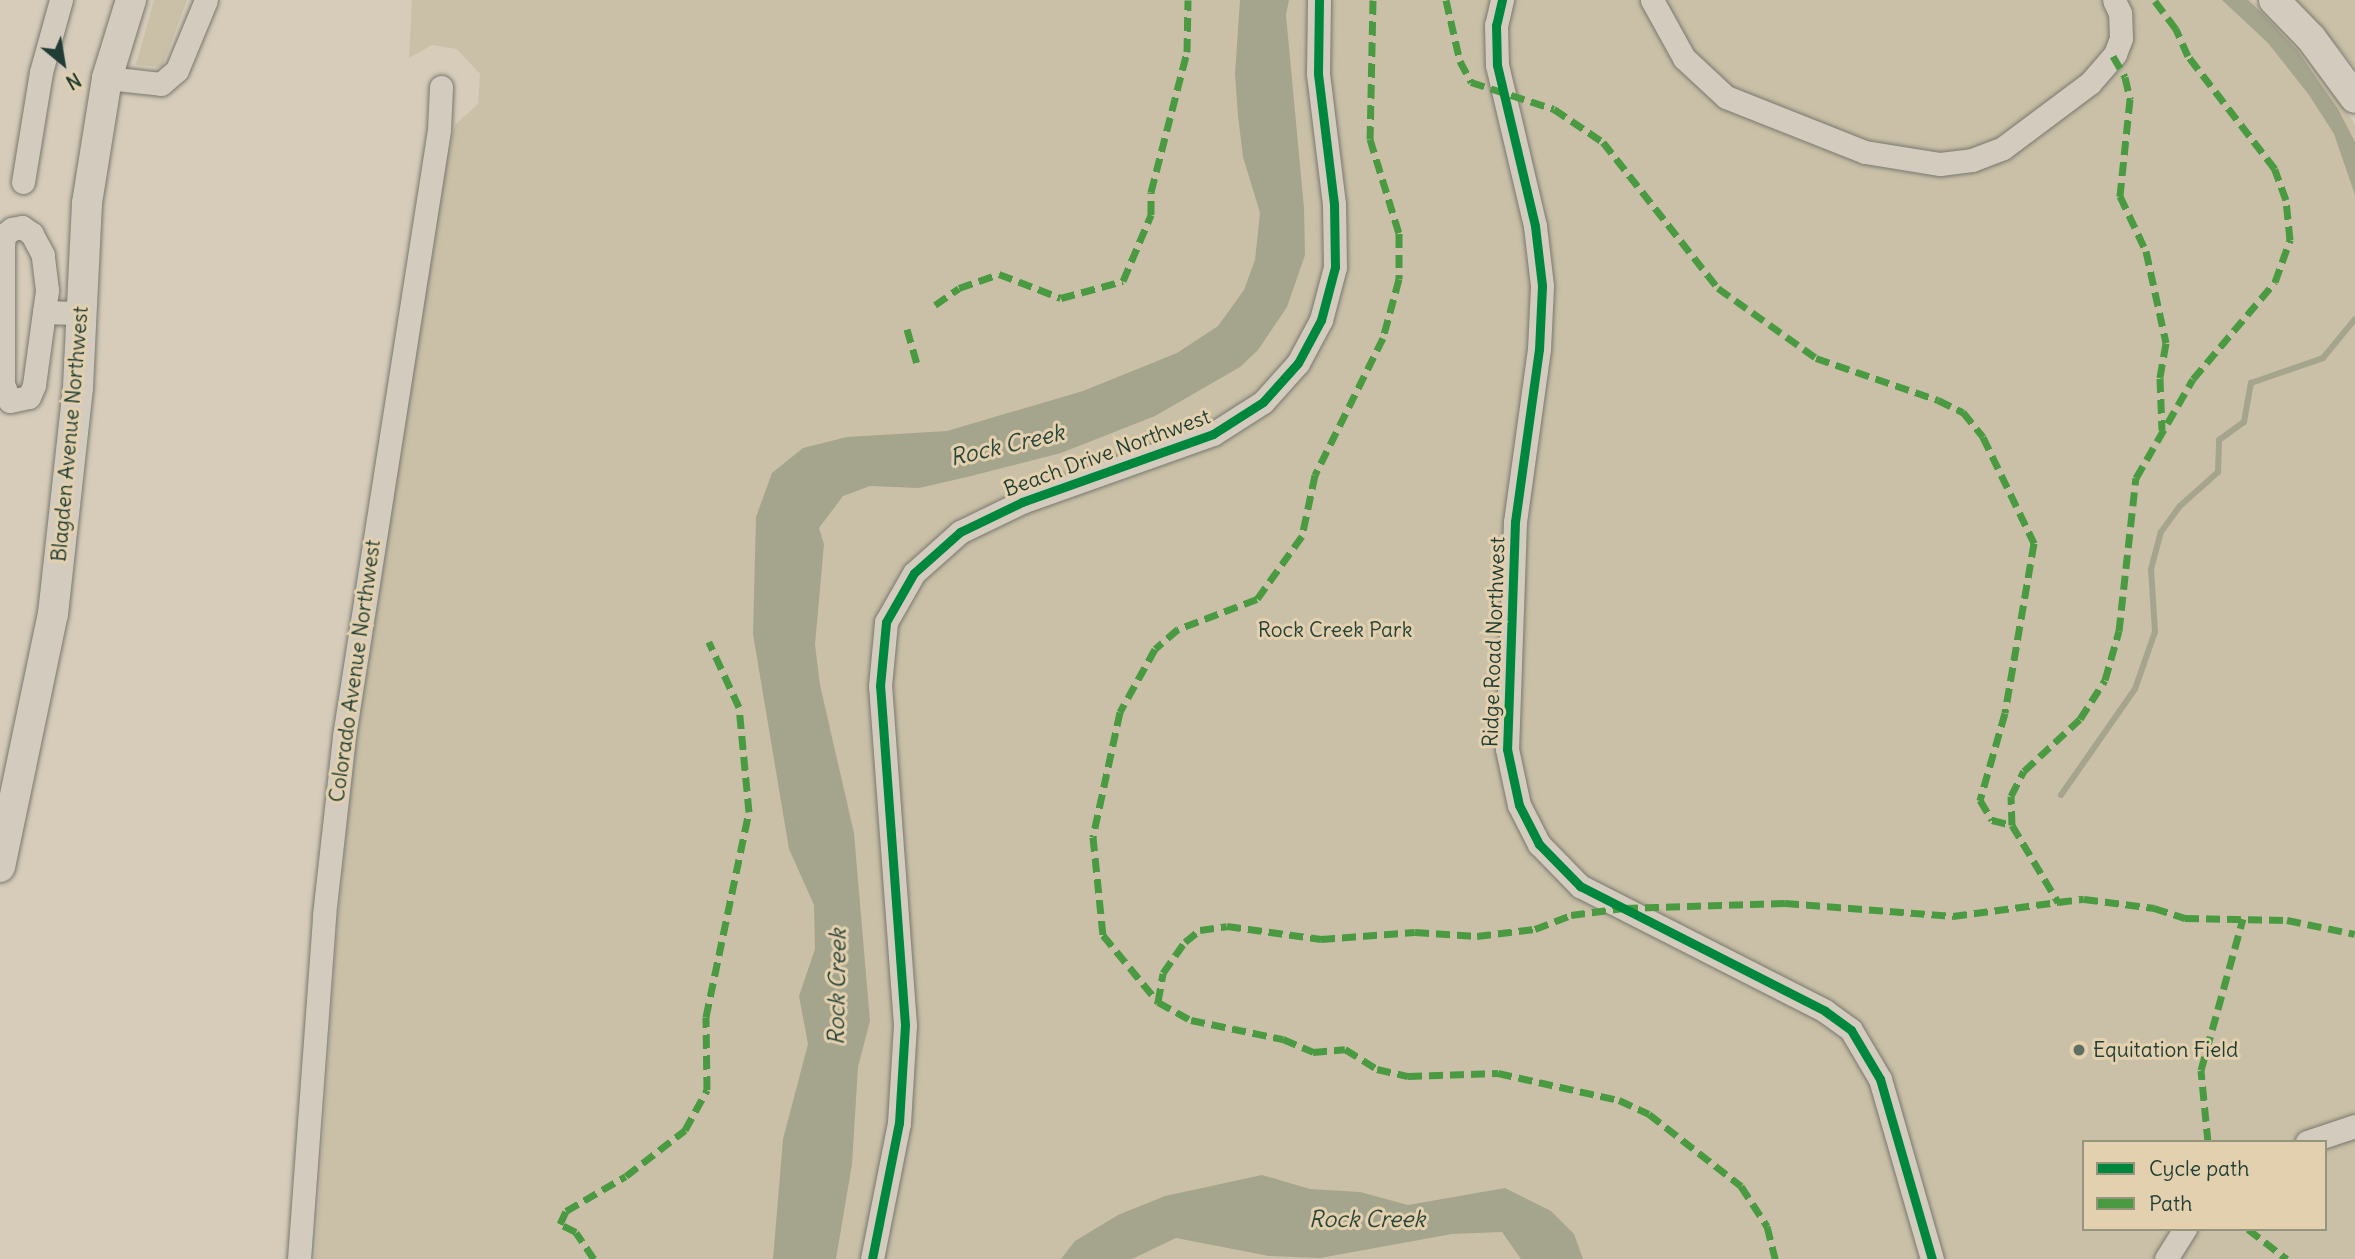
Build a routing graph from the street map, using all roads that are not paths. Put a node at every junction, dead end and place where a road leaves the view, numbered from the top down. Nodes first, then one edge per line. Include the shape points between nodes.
1 (61, 0) edge
2 (131, 0) edge
3 (205, 0) edge
4 (1319, 0) edge
5 (1502, 0) edge
6 (1652, 0) edge
7 (2114, 0) edge
8 (2274, 0) edge
9 (107, 78) junction
10 (440, 87) dead end
11 (2355, 98) edge
12 (23, 182) dead end
13 (44, 312) junction
14 (82, 313) junction
15 (5, 821) edge
16 (0, 867) edge
17 (2355, 1126) edge
18 (2313, 1140) edge
19 (2184, 1231) edge
20 (299, 1259) edge
21 (872, 1259) edge
22 (1932, 1259) edge
23 (2166, 1259) edge

1 - 12 street via 41,72
2 - 9 main road, Blagden Avenue Northwest
3 - 9 street via 177,70 161,84
4 - 21 street, Beach Drive Northwest via 1318,73 1334,204 1335,267 1321,320 1298,363 1263,402 1213,434 1023,502 960,532 914,573 886,622 880,686 905,1025 899,1123
5 - 22 street, Ridge Road Northwest via 1496,25 1497,65 1535,226 1542,286 1539,349 1515,522 1507,749 1519,805 1539,844 1580,886 1825,1011 1851,1030 1880,1079
6 - 7 street via 1684,58 1726,97 1882,157 1940,164 1972,160 2003,148 2090,83 2115,54 2121,38 2120,13
8 - 11 main road via 2312,38
9 - 14 main road, Blagden Avenue Northwest via 87,203
10 - 20 street, Colorado Avenue Northwest via 439,130 344,736 324,915
13 - 13 street via 34,385 29,397 10,401 3,384 2,246 4,235 12,229 22,227 32,234 43,255
13 - 14 street
14 - 15 main road, Blagden Avenue Northwest via 54,614
15 - 16 main road, Blagden Avenue Northwest
17 - 18 street
19 - 23 street

